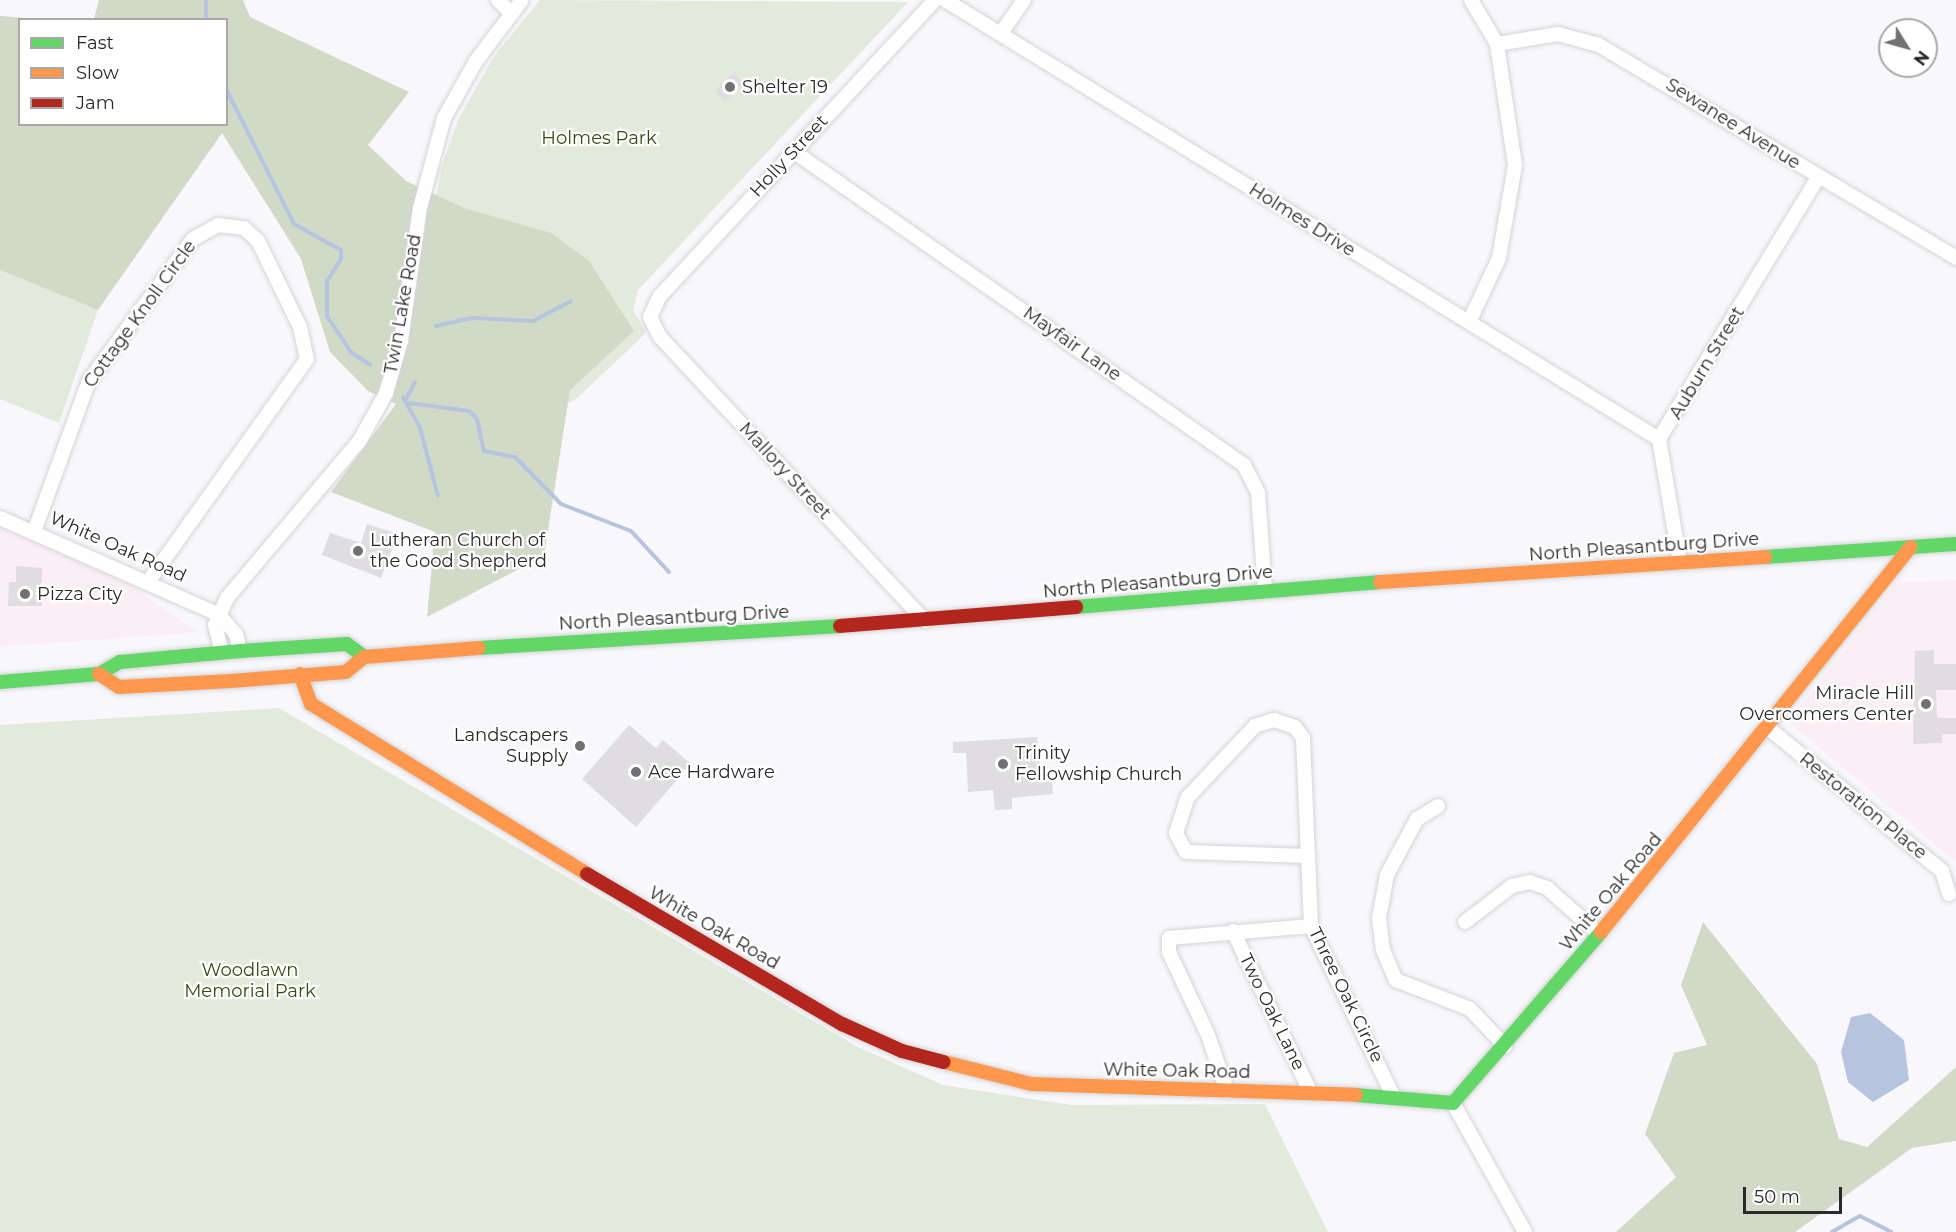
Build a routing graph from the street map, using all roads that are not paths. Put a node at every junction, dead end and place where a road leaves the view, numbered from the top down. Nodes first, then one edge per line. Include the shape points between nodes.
1 (498, 0) edge
2 (522, 0) edge
3 (935, 0) edge
4 (945, 0) edge
5 (1024, 0) edge
6 (1471, 0) edge
7 (510, 12) junction
8 (1001, 33) junction
9 (1497, 44) junction
10 (793, 151) junction
11 (1818, 177) junction
12 (1956, 258) edge
13 (650, 317) joint
14 (1470, 320) junction
15 (1659, 439) junction
16 (0, 518) edge
17 (35, 529) junction
18 (1956, 543) edge
19 (1910, 547) junction
20 (1680, 563) junction
21 (150, 579) junction
22 (1265, 590) junction
23 (218, 614) junction
24 (925, 621) junction
25 (240, 651) junction
26 (222, 653) junction
27 (364, 657) junction
28 (99, 674) junction
29 (300, 674) junction
30 (0, 682) edge
31 (1766, 726) junction
32 (1438, 806) dead end
33 (1308, 856) junction
34 (1949, 894) dead end
35 (1465, 922) dead end
36 (1311, 926) junction
37 (1233, 932) junction
38 (1599, 934) junction
39 (1505, 1046) junction
40 (1227, 1090) junction
41 (1311, 1093) junction
42 (1393, 1096) junction
43 (1453, 1103) junction
44 (1525, 1232) edge

1 - 7 street
2 - 7 street, Twin Lake Road
3 - 10 street, Holly Street
4 - 8 street, Holmes Drive
5 - 8 street
6 - 9 street
7 - 23 street, Twin Lake Road via 461,86 438,137 416,229 399,350 386,393 360,440
8 - 14 street, Holmes Drive
9 - 11 street, Sewanee Avenue via 1558,34 1599,45
9 - 14 street via 1513,131 1512,203 1499,258
10 - 13 street, Holly Street via 660,296
10 - 22 street, Mayfair Lane via 1244,465 1258,493
11 - 12 street, Sewanee Avenue
11 - 15 street, Auburn Street
13 - 24 street, Mallory Street via 660,337
14 - 15 street, Holmes Drive
15 - 20 street, Auburn Street
16 - 17 street, White Oak Road
17 - 21 street, White Oak Road
17 - 21 street, Cottage Knoll Circle via 89,381 193,240 218,225 243,228 258,241 300,327 307,359
18 - 19 main road, North Pleasantburg Drive
19 - 20 main road, North Pleasantburg Drive
19 - 31 main road, White Oak Road
20 - 22 main road, North Pleasantburg Drive
21 - 23 street, White Oak Road
22 - 24 main road, North Pleasantburg Drive
23 - 25 street, White Oak Road via 236,634
23 - 26 street
24 - 27 main road, North Pleasantburg Drive
25 - 26 main road, North Pleasantburg Drive
25 - 27 main road, North Pleasantburg Drive via 347,644
26 - 28 main road, North Pleasantburg Drive via 120,662
27 - 29 main road, North Pleasantburg Drive via 346,672
28 - 29 main road, North Pleasantburg Drive via 119,687
28 - 30 main road, North Pleasantburg Drive
29 - 40 main road, White Oak Road via 311,704 399,763 842,1024 926,1059 1031,1084
31 - 34 street, Restoration Place via 1942,871
31 - 38 main road, White Oak Road
32 - 39 street via 1417,819 1387,875 1379,918 1383,950 1396,980 1470,1009
33 - 33 street, Three Oak Circle via 1303,738 1284,722 1267,721 1255,726 1188,797 1178,815 1177,838 1197,856
33 - 36 street, Three Oak Circle
35 - 38 street via 1517,883 1535,882
36 - 37 street
36 - 42 street, Three Oak Circle
37 - 40 street via 1187,933 1167,943
37 - 41 street, Two Oak Lane
38 - 39 main road, White Oak Road
39 - 43 main road, White Oak Road
40 - 41 main road, White Oak Road
41 - 42 main road, White Oak Road
42 - 43 main road, White Oak Road
43 - 44 street

